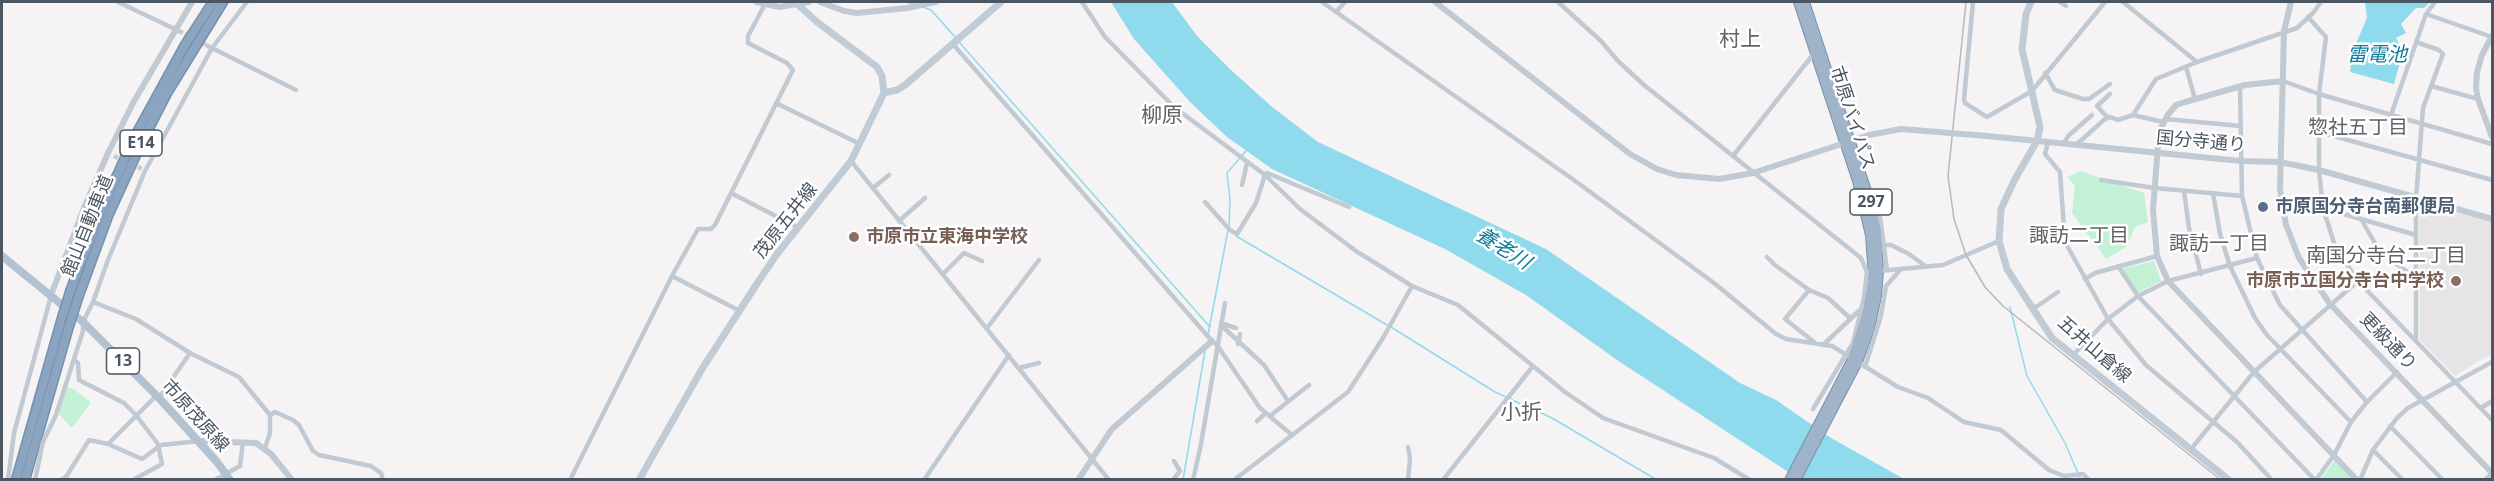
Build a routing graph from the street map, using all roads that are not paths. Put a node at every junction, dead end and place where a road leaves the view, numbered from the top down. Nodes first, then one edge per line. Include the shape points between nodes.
1 (118, 2) edge
2 (192, 2) edge
3 (213, 2) edge
4 (223, 2) edge
5 (246, 2) edge
6 (757, 2) edge
7 (809, 2) edge
8 (819, 2) edge
9 (936, 2) edge
10 (1001, 2) edge
11 (1082, 2) edge
12 (1322, 2) edge
13 (1344, 2) edge
14 (1436, 2) edge
15 (1558, 2) edge
16 (1798, 2) edge
17 (1805, 2) edge
18 (1973, 2) edge
19 (2031, 2) edge
20 (2060, 2) edge
21 (2104, 2) edge
22 (2123, 2) edge
23 (2291, 2) edge
24 (2321, 2) edge
25 (2435, 2) edge
26 (797, 3) edge
27 (765, 4) junction
28 (2066, 6) dead end
29 (1336, 12) junction
30 (2426, 14) junction
31 (2308, 17) junction
32 (177, 30) junction
33 (2284, 30) junction
34 (2492, 37) edge
35 (2416, 42) junction
36 (952, 43) junction
37 (210, 47) junction
38 (1815, 52) junction
39 (2197, 62) junction
40 (2186, 67) junction
41 (2045, 73) junction
42 (2283, 81) junction
43 (2110, 84) dead end
44 (2431, 86) junction
45 (2240, 87) junction
46 (296, 90) dead end
47 (2031, 91) junction
48 (884, 93) junction
49 (2109, 94) dead end
50 (2319, 94) junction
51 (2195, 99) junction
52 (2478, 99) junction
53 (776, 102) junction
54 (2092, 115) dead end
55 (2133, 115) junction
56 (2391, 115) junction
57 (2108, 118) junction
58 (2164, 120) junction
59 (2423, 125) junction
60 (2241, 126) junction
61 (2319, 132) junction
62 (2493, 137) edge
63 (1847, 141) junction
64 (2037, 141) junction
65 (2048, 142) junction
66 (2064, 143) junction
67 (860, 144) junction
68 (2493, 144) edge
69 (2076, 145) junction
70 (2157, 153) junction
71 (1733, 156) junction
72 (2420, 160) junction
73 (851, 161) junction
74 (2241, 161) junction
75 (2280, 162) junction
76 (1247, 163) junction
77 (2319, 170) junction
78 (1753, 172) junction
79 (889, 175) dead end
80 (1265, 176) junction
81 (2101, 180) dead end
82 (2493, 180) edge
83 (1242, 185) dead end
84 (873, 188) junction
85 (2155, 188) junction
86 (2184, 191) junction
87 (731, 193) junction
88 (2213, 193) junction
89 (2242, 196) junction
90 (925, 198) dead end
91 (2416, 199) junction
92 (1205, 202) dead end
93 (1348, 207) dead end
94 (2323, 208) junction
95 (1874, 216) junction
96 (2361, 219) junction
97 (2493, 219) edge
98 (899, 221) junction
99 (799, 228) junction
100 (2416, 235) junction
101 (1999, 241) junction
102 (1884, 245) junction
103 (2, 256) edge
104 (2157, 256) junction
105 (1767, 257) dead end
106 (2257, 258) junction
107 (1039, 260) dead end
108 (982, 261) dead end
109 (1924, 265) junction
110 (2118, 266) junction
111 (2230, 266) junction
112 (1901, 269) junction
113 (1883, 270) junction
114 (943, 274) junction
115 (2201, 274) junction
116 (672, 276) junction
117 (2416, 278) junction
118 (2085, 279) junction
119 (2168, 281) junction
120 (2358, 281) junction
121 (1412, 286) junction
122 (1809, 290) junction
123 (2058, 292) dead end
124 (51, 295) junction
125 (2138, 296) junction
126 (93, 302) junction
127 (1225, 303) dead end
128 (2330, 304) junction
129 (1862, 308) junction
130 (2032, 310) junction
131 (740, 311) junction
132 (1850, 318) junction
133 (2108, 319) junction
134 (83, 322) junction
135 (1221, 324) junction
136 (987, 328) junction
137 (1236, 328) dead end
138 (2302, 329) junction
139 (1240, 334) dead end
140 (2416, 341) junction
141 (1214, 343) junction
142 (1238, 344) junction
143 (1817, 344) junction
144 (1823, 345) junction
145 (2280, 349) junction
146 (190, 353) junction
147 (1009, 355) junction
148 (2073, 356) junction
149 (74, 359) junction
150 (1855, 360) junction
151 (2493, 362) edge
152 (1039, 363) dead end
153 (1533, 366) junction
154 (1019, 368) junction
155 (2254, 372) junction
156 (2397, 372) junction
157 (2456, 382) junction
158 (1309, 385) dead end
159 (2233, 395) junction
160 (158, 396) junction
161 (2424, 400) junction
162 (1288, 401) junction
163 (2493, 401) edge
164 (1834, 402) junction
165 (2367, 402) junction
166 (2481, 408) junction
167 (1814, 409) dead end
168 (1268, 414) junction
169 (136, 415) junction
170 (270, 415) junction
171 (2493, 420) edge
172 (1257, 421) dead end
173 (2212, 421) junction
174 (2351, 422) junction
175 (2390, 426) junction
176 (1292, 435) junction
177 (199, 441) junction
178 (243, 442) junction
179 (108, 444) junction
180 (158, 447) junction
181 (1408, 447) dead end
182 (265, 448) junction
183 (2191, 449) junction
184 (2373, 450) junction
185 (2334, 455) junction
186 (1092, 458) junction
187 (142, 459) junction
188 (1174, 461) dead end
189 (147, 471) junction
190 (2493, 473) edge
191 (227, 476) edge
192 (8, 480) edge
193 (16, 480) edge
194 (25, 480) edge
195 (35, 480) edge
196 (61, 480) edge
197 (133, 480) edge
198 (214, 480) edge
199 (292, 480) edge
200 (383, 480) edge
201 (570, 480) edge
202 (639, 480) edge
203 (924, 480) edge
204 (1078, 480) edge
205 (1109, 480) edge
206 (1173, 480) edge
207 (1193, 480) edge
208 (1234, 480) edge
209 (1408, 480) edge
210 (1443, 480) edge
211 (1750, 480) edge
212 (1789, 480) edge
213 (1796, 480) edge
214 (2089, 480) edge
215 (2229, 480) edge
216 (2272, 480) edge
217 (2316, 480) edge
218 (2359, 480) edge
219 (2403, 480) edge
220 (2443, 480) edge
221 (2485, 480) edge

1 - 32 street
2 - 32 street
3 - 193 highway, 館山自動車道 / E14, bridge via 134,138 100,213 71,289
4 - 194 highway, 館山自動車道 / E14, bridge via 141,142 108,216 69,326
5 - 37 street
6 - 27 street
7 - 26 street
8 - 9 street via 857,13
10 - 36 main road
11 - 76 street via 1105,38 1174,107
12 - 29 street
13 - 29 street
14 - 78 street, 国分寺通り via 1643,162 1692,178 1719,179
15 - 71 street via 1638,80
16 - 38 highway, 市原バイパス / 297
17 - 63 highway, 市原バイパス / 297
18 - 47 street via 1965,103 1987,117
19 - 47 main road via 2022,38
20 - 28 street
21 - 41 street
22 - 39 street
23 - 33 street, 更級通り
24 - 31 street
25 - 30 street
26 - 27 street via 779,7
26 - 48 main road via 877,67
27 - 53 street via 748,43 792,66
29 - 143 street via 1578,183 1776,334
30 - 34 street
30 - 35 street
31 - 33 street via 2297,28
31 - 50 street via 2326,37
32 - 124 street via 84,208
33 - 39 street
33 - 42 street, 更級通り
34 - 52 street via 2477,72
35 - 44 street via 2443,54
35 - 56 street
36 - 48 main road via 905,85
36 - 141 street
37 - 46 street
37 - 126 street via 143,170
38 - 63 highway, 市原バイパス / 297
38 - 71 street
39 - 40 street
40 - 51 street
40 - 55 street via 2156,79
41 - 43 street via 2055,90 2083,99
41 - 47 street
42 - 45 street
42 - 50 street
42 - 75 street, 更級通り
44 - 52 street
44 - 59 street via 2423,108
45 - 51 street
45 - 60 street
47 - 64 main road via 2040,127
48 - 67 main road, 茂原五井線
49 - 57 street via 2097,106
50 - 56 street
50 - 61 street
51 - 58 street via 2176,105
52 - 62 street
53 - 67 street
53 - 87 street
54 - 66 street
55 - 57 street via 2118,120
55 - 58 street
56 - 59 street
57 - 69 street
58 - 60 street
58 - 70 street
59 - 68 street
59 - 72 street
60 - 74 street
61 - 72 street
61 - 77 street
63 - 64 street, 国分寺通り, bridge via 1901,129
63 - 78 street, 国分寺通り
63 - 95 highway, 市原バイパス / 297
63 - 150 highway, 市原バイパス / 297 via 1868,222 1873,266
64 - 65 street, 国分寺通り
64 - 101 main road, 五井山倉線 via 2004,202
65 - 66 street, 国分寺通り
65 - 118 street via 2045,154 2060,172 2065,242
66 - 69 street, 国分寺通り
67 - 73 main road, 茂原五井線
69 - 70 street, 国分寺通り
70 - 74 street, 国分寺通り
70 - 85 street
71 - 78 street
72 - 82 street
72 - 91 street
73 - 84 street
73 - 99 main road, 茂原五井線
74 - 75 street, 国分寺通り
74 - 89 street
75 - 77 street, 国分寺通り
75 - 128 street, 更級通り via 2286,225 2299,258
76 - 80 street
76 - 83 street
77 - 91 street, 国分寺通り
77 - 94 street
78 - 129 street via 1861,258 1867,273
79 - 84 street
80 - 92 street via 1256,203 1237,234
80 - 93 street via 1267,173
80 - 121 street via 1300,209
81 - 85 street
84 - 98 street
85 - 86 street
85 - 104 street
86 - 88 street
86 - 115 street
87 - 99 street
87 - 116 street via 715,225 698,229
88 - 89 street
88 - 111 street
89 - 106 street
90 - 98 street
91 - 97 street, 国分寺通り
91 - 100 street
94 - 96 street
94 - 120 street via 2335,246
95 - 102 street via 1880,217
95 - 113 highway, 市原バイパス / 297
96 - 100 street
96 - 117 street via 2388,258
98 - 114 street
99 - 131 main road, 茂原五井線
100 - 117 street
101 - 109 street via 1943,265
101 - 130 main road, 五井山倉線 via 2007,269
102 - 109 street via 1891,245
102 - 113 street
103 - 124 main road, 市原茂原線 / 13
104 - 110 street
104 - 119 street
105 - 122 street
106 - 111 street
106 - 138 street via 2280,305
107 - 136 street
108 - 114 street via 964,253
109 - 112 street
110 - 118 street
110 - 125 street
111 - 115 street
111 - 145 street via 2255,318
112 - 113 street
112 - 150 street via 1886,285 1881,316
113 - 150 highway, 市原バイパス / 297 via 1870,329
114 - 136 street
115 - 119 street
116 - 131 street
116 - 201 street
117 - 140 street
118 - 133 street
119 - 125 street
119 - 155 street
120 - 128 street
120 - 140 street
121 - 153 street via 1458,304
121 - 176 street via 1348,392
122 - 132 street via 1828,298
122 - 143 street via 1785,319
123 - 130 street
124 - 134 main road, 市原茂原線 / 13
124 - 192 street via 14,433
125 - 133 street
125 - 159 street
126 - 134 street
126 - 146 street via 136,319
127 - 135 street
128 - 138 street
128 - 156 street, 更級通り
129 - 132 street
129 - 150 street via 1853,343
130 - 148 main road, 五井山倉線 via 2052,338
131 - 202 main road, 茂原五井線
132 - 144 street
133 - 148 street
133 - 173 street via 2146,365
134 - 149 street
134 - 160 main road, 市原茂原線 / 13
135 - 137 street
135 - 141 street
135 - 142 street
136 - 147 street
138 - 145 street
138 - 165 street
139 - 142 street
140 - 157 street
141 - 168 street via 1252,399
141 - 186 street via 1118,423
141 - 207 street
142 - 162 street via 1264,365
143 - 144 street
144 - 150 street
145 - 155 street
145 - 174 street
146 - 160 street
146 - 170 street via 239,377
147 - 154 street
147 - 203 street
148 - 183 main road, 五井山倉線
149 - 169 street via 79,380 111,395
149 - 195 street via 44,442
150 - 164 highway, 市原バイパス / 297
150 - 167 street
150 - 214 street via 1965,422 2001,430 2049,470 2064,476 2083,474
151 - 157 street
152 - 154 street
153 - 210 street
153 - 211 street via 1603,418 1714,458
154 - 186 street
155 - 159 street
155 - 185 street
156 - 161 street, 更級通り
156 - 165 street
157 - 161 street
157 - 166 street
158 - 162 street
159 - 173 street
159 - 217 street
160 - 169 street
160 - 177 main road, 市原茂原線 / 13
161 - 175 street via 2408,408
161 - 190 street, 更級通り
162 - 168 street
163 - 166 street
164 - 212 highway, 市原バイパス / 297
164 - 213 highway, 市原バイパス / 297
165 - 174 street
166 - 171 street
168 - 172 street
168 - 176 street
169 - 179 street
169 - 180 street
170 - 182 street
170 - 200 street via 275,412 299,425 319,455 371,466 381,473
173 - 183 street
173 - 216 street
174 - 185 street
175 - 184 street
175 - 220 street
176 - 208 street
177 - 178 street
177 - 180 street
177 - 191 main road, 市原茂原線 / 13
178 - 182 street
178 - 191 street via 240,466
179 - 187 street
179 - 196 street via 89,440
180 - 187 street
180 - 189 street via 162,464
181 - 209 street
182 - 199 street
183 - 215 main road, 五井山倉線
184 - 218 street
184 - 219 street
185 - 217 street
185 - 218 street
186 - 204 street
186 - 205 street
187 - 189 street
188 - 206 street via 1180,471
189 - 197 street
190 - 221 street
191 - 198 street

